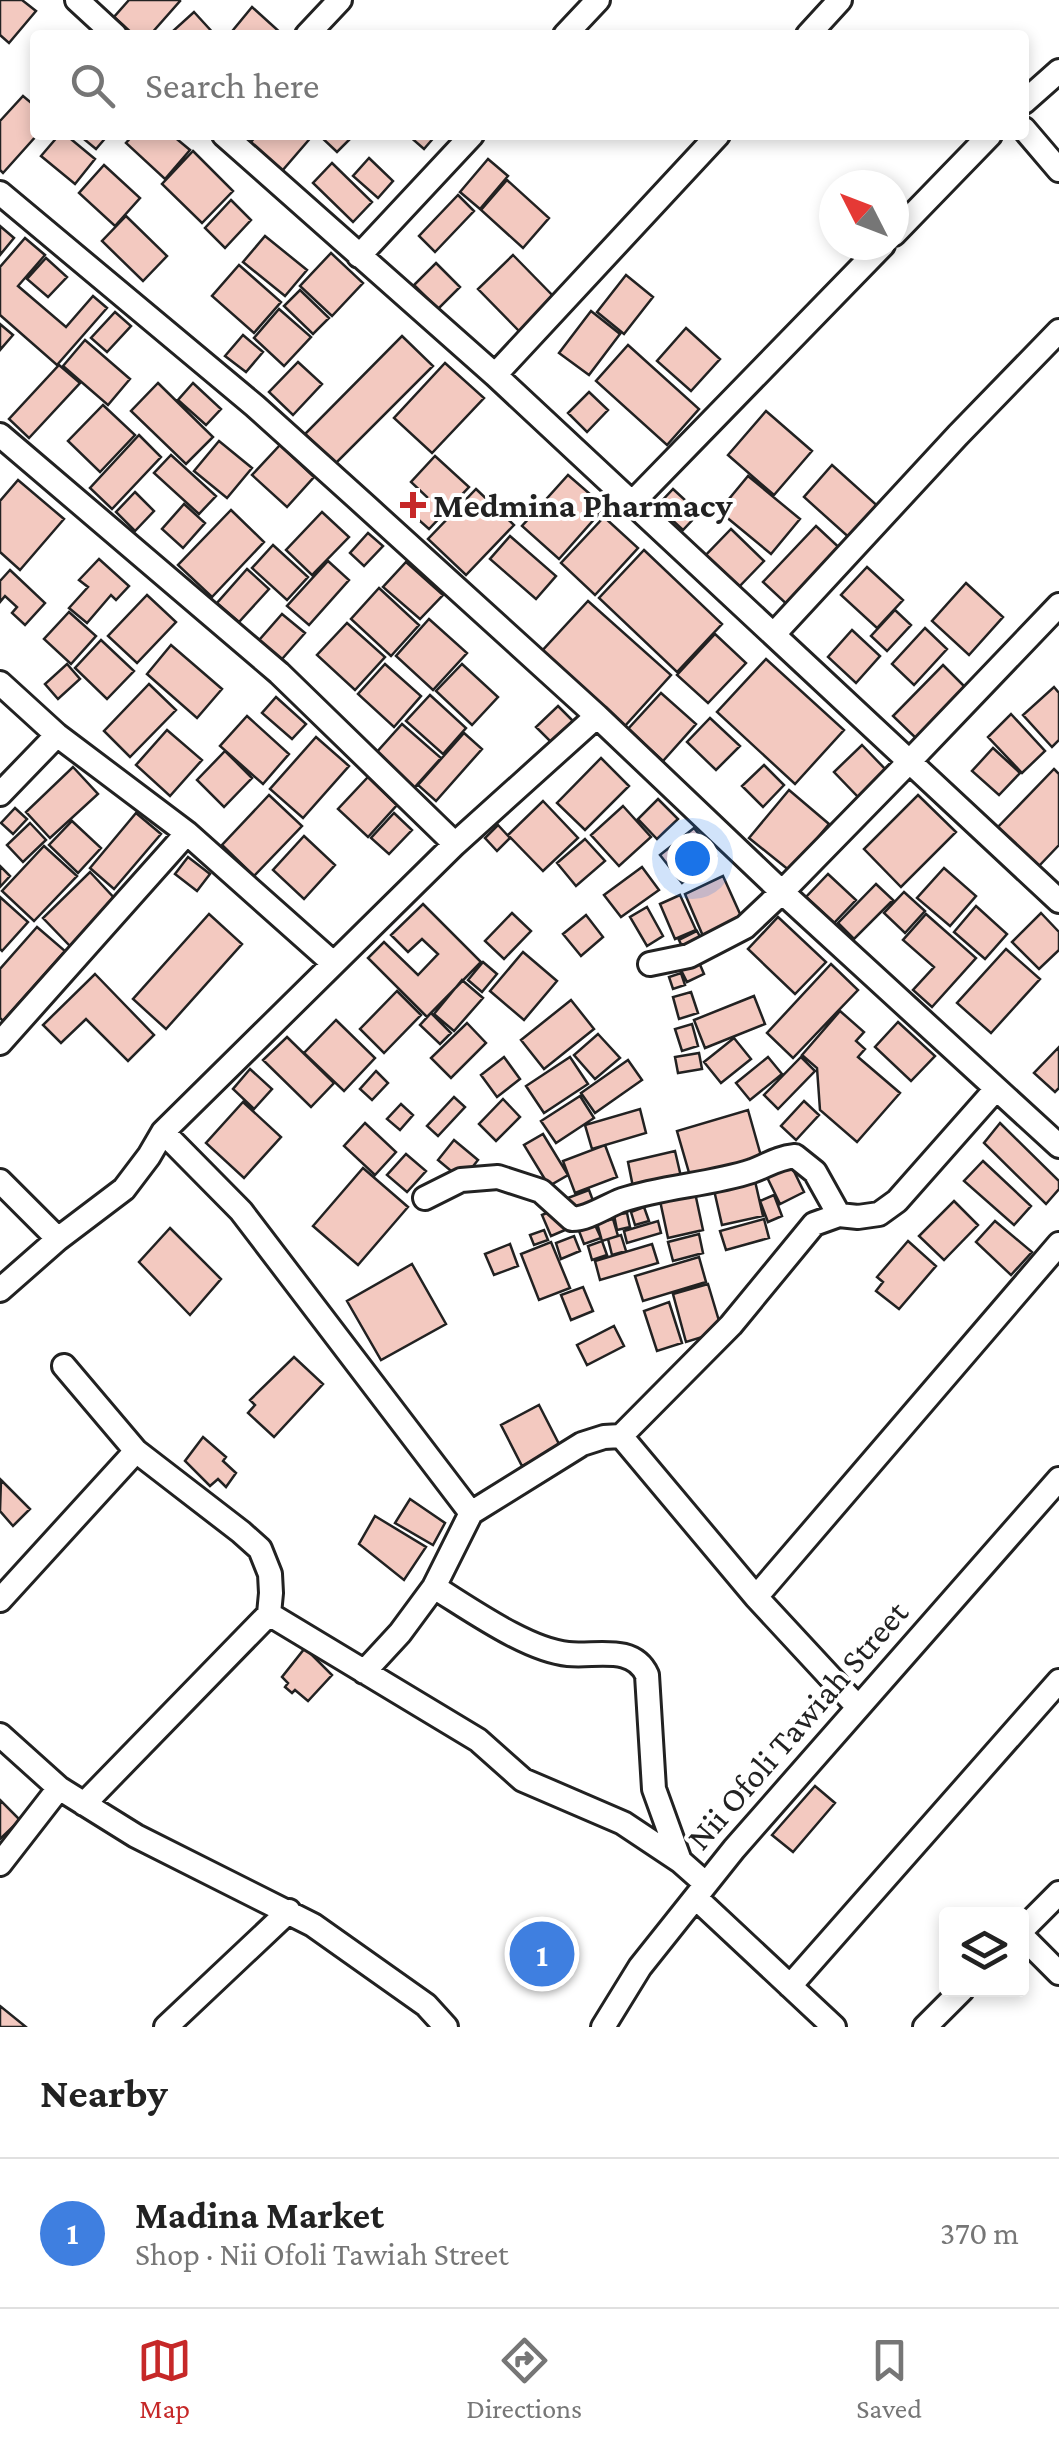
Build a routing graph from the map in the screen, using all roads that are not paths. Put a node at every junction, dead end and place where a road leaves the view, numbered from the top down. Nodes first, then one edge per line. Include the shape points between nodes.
1 (340, 0) edge
2 (598, 0) edge
3 (840, 0) edge
4 (81, 1) edge
5 (110, 30) edge
6 (311, 30) edge
7 (570, 30) edge
8 (813, 30) edge
9 (1059, 71) edge
10 (1029, 98) edge
11 (1029, 135) edge
12 (230, 140) edge
13 (467, 140) edge
14 (713, 140) edge
15 (985, 140) edge
16 (1059, 170) edge
17 (0, 192) edge
18 (909, 219) edge
19 (359, 256) junction
20 (868, 260) edge
21 (1059, 331) edge
22 (495, 375) junction
23 (0, 435) edge
24 (632, 503) junction
25 (1059, 604) edge
26 (774, 634) junction
27 (0, 682) edge
28 (596, 716) junction
29 (57, 735) junction
30 (909, 762) junction
31 (0, 794) edge
32 (187, 833) junction
33 (455, 844) junction
34 (782, 892) junction
35 (1056, 892) edge
36 (332, 964) junction
37 (650, 964) dead end
38 (0, 1043) edge
39 (996, 1089) junction
40 (164, 1132) junction
41 (1059, 1146) edge
42 (0, 1180) edge
43 (425, 1198) dead end
44 (839, 1215) junction
45 (58, 1239) junction
46 (1059, 1244) edge
47 (0, 1290) edge
48 (64, 1366) dead end
49 (620, 1436) junction
50 (136, 1451) junction
51 (1059, 1479) edge
52 (471, 1513) junction
53 (434, 1588) junction
54 (756, 1597) junction
55 (0, 1600) edge
56 (269, 1614) junction
57 (364, 1672) junction
58 (1059, 1681) edge
59 (857, 1706) junction
60 (0, 1735) edge
61 (59, 1788) junction
62 (84, 1804) junction
63 (680, 1861) junction
64 (0, 1864) edge
65 (701, 1891) junction
66 (1059, 1893) edge
67 (289, 1911) junction
68 (1029, 1925) edge
69 (1029, 1941) edge
70 (1059, 1973) edge
71 (790, 1986) junction
72 (955, 1997) edge
73 (166, 2027) edge
74 (446, 2027) edge
75 (603, 2027) edge
76 (834, 2027) edge
77 (925, 2027) edge

1 - 6 street
2 - 7 street
3 - 8 street
4 - 5 street
9 - 10 street
11 - 16 street
12 - 19 street
13 - 19 street
14 - 22 street
15 - 18 street
17 - 28 street via 254,406
19 - 22 street
20 - 24 street
21 - 26 street
22 - 24 street
23 - 33 street via 279,673
24 - 26 street
25 - 30 street
26 - 30 street
27 - 29 street
28 - 33 street
28 - 34 street
29 - 31 street
29 - 32 street
30 - 34 street
30 - 35 street
32 - 36 street
32 - 38 street
33 - 36 street
34 - 37 street via 745,927 689,956
34 - 39 street
36 - 40 street
39 - 41 street
39 - 44 street via 897,1200 879,1214
40 - 45 street via 124,1189
40 - 52 street via 240,1211
42 - 45 street
43 - 44 street via 461,1180 498,1177 541,1191 580,1219 623,1200 795,1156 815,1172
44 - 49 street via 814,1224 730,1325
45 - 47 street
46 - 54 street
48 - 50 street
49 - 52 street via 582,1444
49 - 54 street
50 - 55 street
50 - 56 street via 260,1549 270,1574
51 - 59 street, Nii Ofoli Tawiah Street
52 - 53 street
53 - 57 street
53 - 63 street via 545,1649 620,1655 642,1665 654,1790
54 - 59 street
56 - 57 street
56 - 62 street
57 - 63 street via 478,1740 523,1780 623,1823
58 - 71 street
59 - 65 street, Nii Ofoli Tawiah Street
60 - 61 street
61 - 62 street
61 - 64 street
62 - 67 street
63 - 65 street
65 - 71 street
65 - 75 street, Nii Ofoli Tawiah Street via 640,1966
66 - 68 street
67 - 73 street
67 - 74 street via 426,2005
69 - 70 street
71 - 76 street
72 - 77 street

